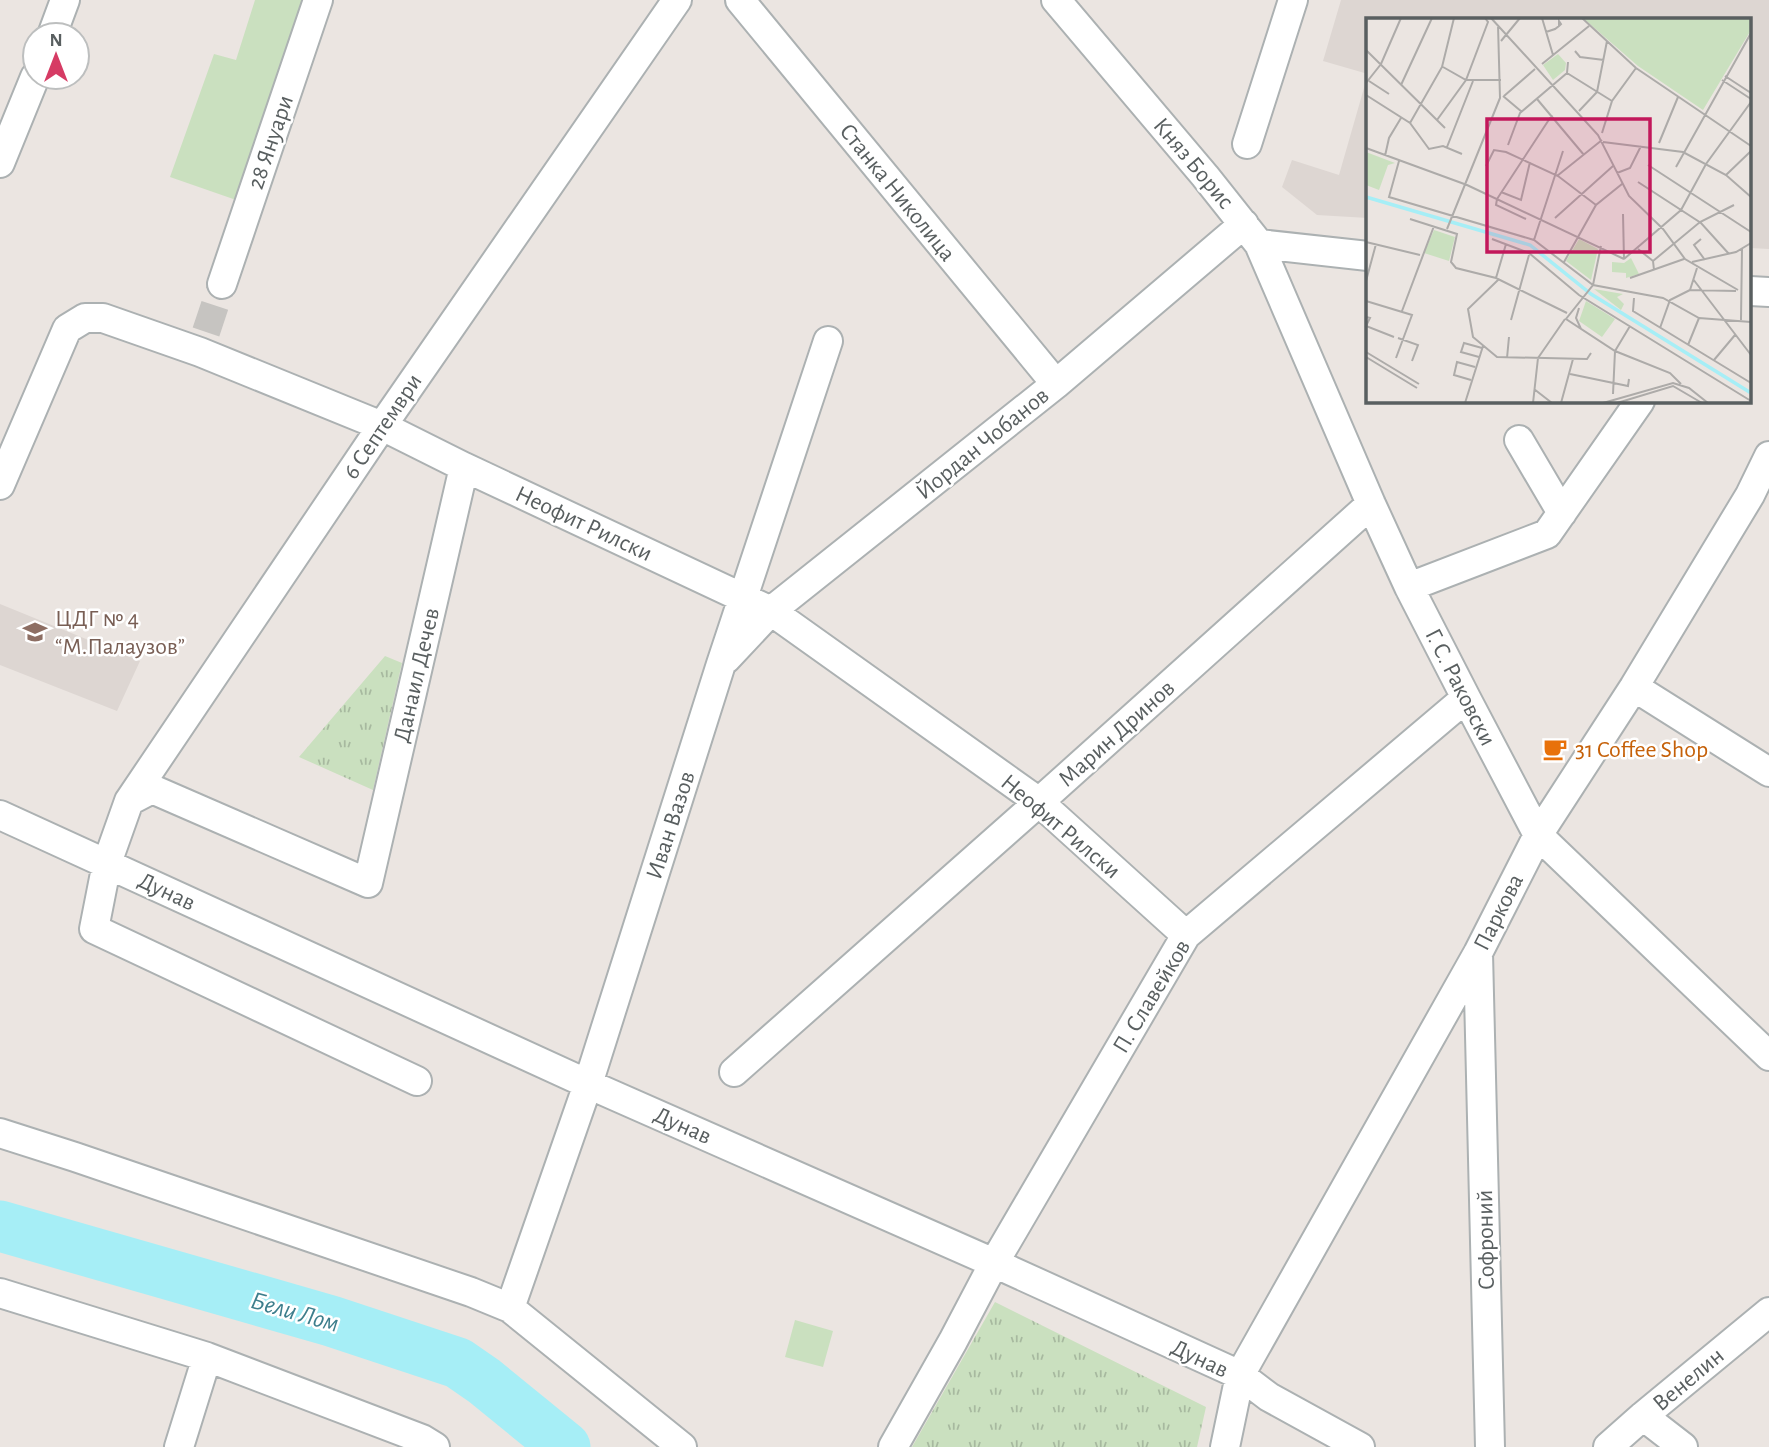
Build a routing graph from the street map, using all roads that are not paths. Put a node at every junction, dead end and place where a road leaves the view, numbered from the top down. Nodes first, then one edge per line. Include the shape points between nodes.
1 (65, 0) edge
2 (318, 0) edge
3 (677, 0) edge
4 (740, 0) edge
5 (1056, 0) edge
6 (1293, 0) edge
7 (57, 21) edge
8 (29, 91) edge
9 (1247, 144) dead end
10 (0, 163) edge
11 (1252, 234) junction
12 (1366, 256) edge
13 (222, 284) tunnel mouth
14 (828, 341) dead end
15 (1056, 384) junction
16 (1639, 402) edge
17 (382, 426) junction
18 (1519, 440) dead end
19 (1769, 456) edge
20 (464, 467) junction
21 (0, 485) edge
22 (1760, 502) edge
23 (1371, 504) junction
24 (1562, 513) junction
25 (1409, 587) junction
26 (743, 598) junction
27 (771, 611) junction
28 (721, 664) junction
29 (1634, 687) junction
30 (1466, 698) junction
31 (1769, 772) edge
32 (129, 801) junction
33 (1039, 802) junction
34 (0, 815) edge
35 (1538, 835) junction
36 (107, 863) junction
37 (1186, 935) junction
38 (1478, 953) junction
39 (1769, 1056) edge
40 (734, 1072) dead end
41 (417, 1081) dead end
42 (588, 1084) junction
43 (0, 1133) edge
44 (994, 1263) junction
45 (0, 1293) edge
46 (510, 1308) junction
47 (1769, 1312) edge
48 (207, 1357) junction
49 (1240, 1375) junction
50 (1643, 1416) junction
51 (179, 1447) edge
52 (435, 1447) edge
53 (682, 1447) edge
54 (893, 1447) edge
55 (1225, 1447) edge
56 (1360, 1447) edge
57 (1490, 1447) edge
58 (1608, 1447) edge
59 (1683, 1447) edge

1 - 7 street
2 - 13 street, 28 Януари
3 - 17 street, 6 Септември
4 - 15 street, Станка Николица
5 - 11 street, Княз Борис
6 - 9 street
8 - 10 street
11 - 12 street
11 - 15 street, Йордан Чобанов
11 - 23 street, Г. С. Раковски
14 - 26 street, Иван Вазов
15 - 27 street, Йордан Чобанов
16 - 24 street
17 - 20 street, Неофит Рилски
17 - 21 street, Неофит Рилски via 203,342 103,318 85,318 67,329
17 - 32 street, 6 Септември
18 - 24 street
19 - 22 street, Паркова
20 - 26 street, Неофит Рилски
20 - 32 street, Данаил Дечев via 368,883 152,789
22 - 29 street, Паркова
23 - 25 street, Г. С. Раковски
23 - 33 street, Марин Дринов
24 - 25 street via 1547,534
25 - 30 street, Г. С. Раковски
26 - 27 street, Неофит Рилски
26 - 28 street, Иван Вазов
27 - 28 street, Йордан Чобанов
27 - 33 street, Неофит Рилски
28 - 42 street, Иван Вазов
29 - 31 street
29 - 35 street, Паркова
30 - 35 street, Г. С. Раковски
30 - 37 street, П. Славейков
32 - 36 street, 6 Септември
33 - 37 street, Неофит Рилски
33 - 40 street, Марин Дринов
34 - 36 street, Дунав
35 - 38 street, Паркова
35 - 39 street, Г. С. Раковски
36 - 41 street, 6 Септември via 94,929
36 - 42 street, Дунав
37 - 44 street, П. Славейков
38 - 49 street, Паркова
38 - 57 street, Софроний
42 - 44 street, Дунав
42 - 46 street, Иван Вазов
43 - 46 street
44 - 49 street, Дунав
44 - 54 street, П. Славейков
45 - 48 street
46 - 53 street
47 - 50 street, Венелин
48 - 51 street
48 - 52 street
49 - 55 street, Паркова
49 - 56 street, Дунав via 1269,1397
50 - 58 street, Венелин
50 - 59 street

